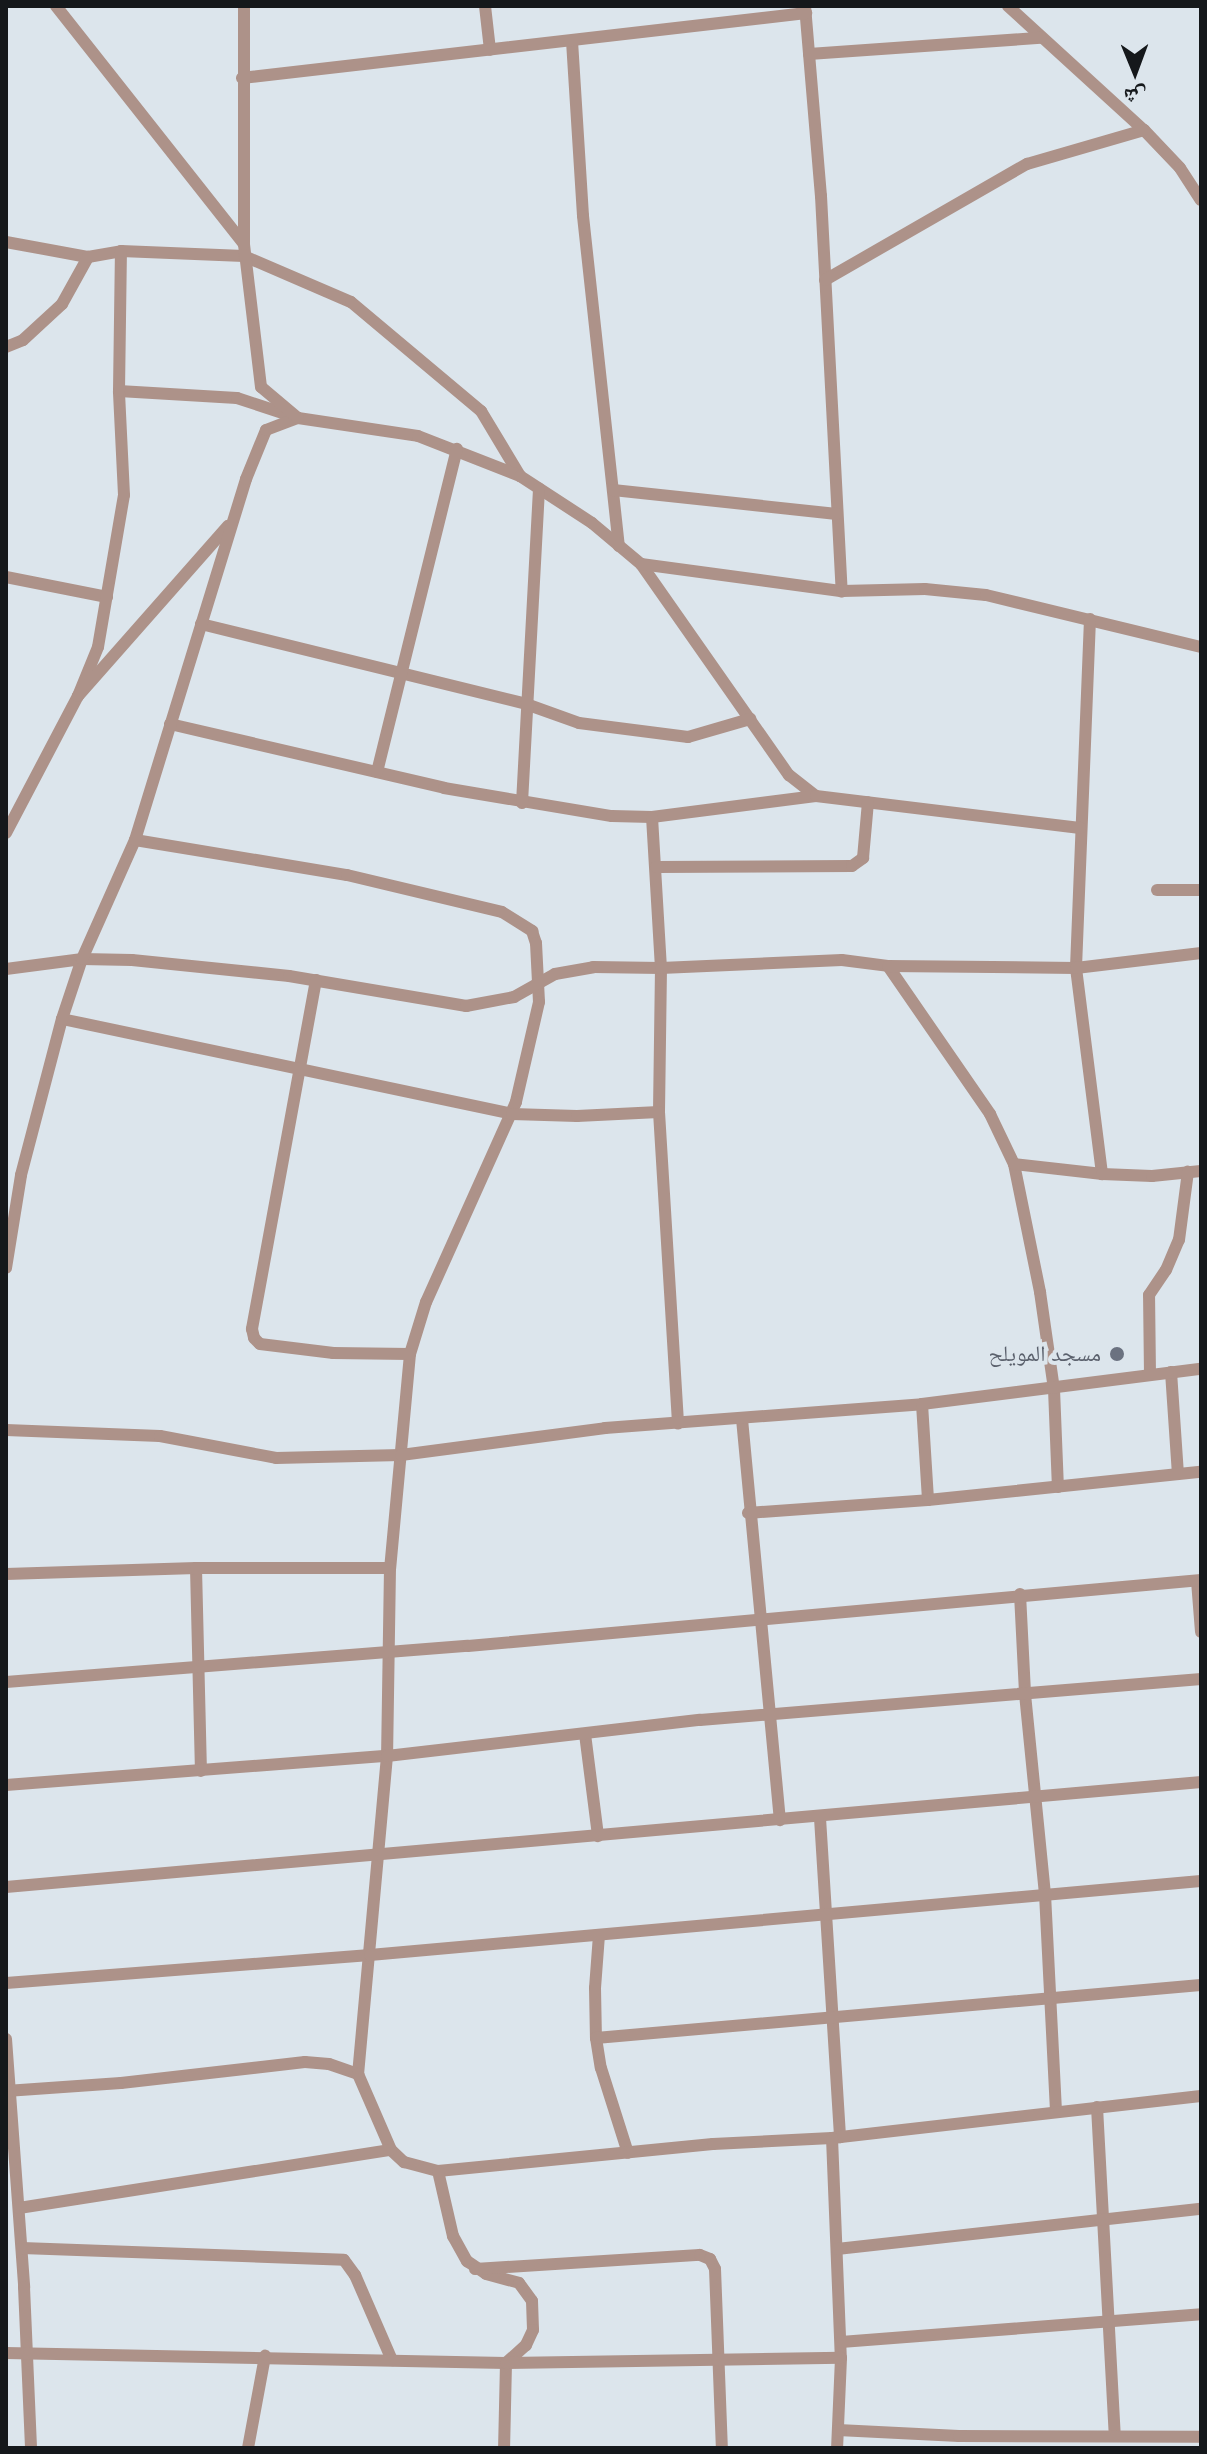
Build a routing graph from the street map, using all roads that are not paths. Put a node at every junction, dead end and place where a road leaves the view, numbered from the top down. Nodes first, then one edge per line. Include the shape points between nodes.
1 (56, 6) edge
2 (244, 6) edge
3 (485, 6) edge
4 (1008, 6) edge
5 (806, 10) edge
6 (1040, 38) junction
7 (572, 41) junction
8 (490, 50) junction
9 (809, 54) junction
10 (242, 78) junction
11 (1144, 130) junction
12 (1201, 200) edge
13 (6, 242) edge
14 (244, 250) junction
15 (121, 251) junction
16 (88, 257) junction
17 (825, 280) junction
18 (6, 347) edge
19 (119, 391) junction
20 (298, 418) junction
21 (457, 449) junction
22 (520, 476) junction
23 (539, 488) junction
24 (613, 490) junction
25 (837, 514) junction
26 (233, 520) junction
27 (619, 546) junction
28 (641, 564) junction
29 (6, 577) edge
30 (842, 591) junction
31 (107, 597) junction
32 (1090, 619) junction
33 (201, 624) junction
34 (1201, 647) edge
35 (401, 673) junction
36 (78, 696) junction
37 (526, 704) junction
38 (750, 719) junction
39 (170, 724) junction
40 (377, 772) junction
41 (816, 796) junction
42 (12, 802) edge
43 (868, 802) junction
44 (522, 803) junction
45 (652, 817) junction
46 (1080, 828) junction
47 (6, 833) edge
48 (135, 840) junction
49 (656, 867) junction
50 (1157, 890) dead end
51 (1201, 890) edge
52 (1201, 953) edge
53 (82, 959) junction
54 (888, 966) junction
55 (661, 968) junction
56 (1076, 968) junction
57 (6, 969) edge
58 (316, 980) junction
59 (539, 983) junction
60 (62, 1019) junction
61 (300, 1070) junction
62 (659, 1112) junction
63 (512, 1114) junction
64 (1014, 1164) junction
65 (6, 1168) edge
66 (1195, 1171) edge
67 (1102, 1174) junction
68 (21, 1175) junction
69 (6, 1268) edge
70 (410, 1354) junction
71 (1201, 1369) edge
72 (1171, 1372) junction
73 (1150, 1374) junction
74 (1054, 1389) junction
75 (922, 1404) junction
76 (742, 1419) junction
77 (678, 1423) junction
78 (6, 1430) edge
79 (401, 1455) junction
80 (1201, 1472) edge
81 (1178, 1474) junction
82 (1058, 1487) junction
83 (928, 1500) junction
84 (748, 1513) junction
85 (196, 1568) junction
86 (390, 1568) junction
87 (6, 1574) edge
88 (1199, 1580) edge
89 (1020, 1594) junction
90 (762, 1619) junction
91 (1201, 1632) edge
92 (388, 1651) junction
93 (198, 1667) junction
94 (1201, 1679) edge
95 (6, 1682) edge
96 (1025, 1694) junction
97 (770, 1717) junction
98 (585, 1734) junction
99 (387, 1756) junction
100 (201, 1771) junction
101 (1201, 1782) edge
102 (6, 1785) edge
103 (1035, 1795) junction
104 (820, 1818) junction
105 (780, 1820) junction
106 (598, 1836) junction
107 (379, 1853) junction
108 (1201, 1881) edge
109 (6, 1887) edge
110 (1045, 1894) junction
111 (825, 1915) junction
112 (599, 1935) junction
113 (370, 1955) junction
114 (6, 1983) edge
115 (1201, 1985) edge
116 (1049, 1998) junction
117 (832, 2015) junction
118 (596, 2038) junction
119 (6, 2039) edge
120 (358, 2074) junction
121 (8, 2091) edge
122 (1201, 2096) edge
123 (1097, 2107) junction
124 (1056, 2111) junction
125 (836, 2137) junction
126 (391, 2150) junction
127 (628, 2153) junction
128 (438, 2171) junction
129 (19, 2208) junction
130 (1201, 2209) edge
131 (1103, 2219) junction
132 (22, 2248) junction
133 (837, 2249) junction
134 (475, 2269) junction
135 (1201, 2314) edge
136 (1109, 2322) junction
137 (841, 2342) junction
138 (26, 2352) junction
139 (6, 2353) edge
140 (265, 2356) junction
141 (841, 2358) junction
142 (392, 2360) junction
143 (718, 2360) junction
144 (506, 2363) junction
145 (838, 2430) junction
146 (1115, 2435) junction
147 (1201, 2437) edge
148 (1151, 2441) edge
149 (960, 2442) edge
150 (31, 2448) edge
151 (248, 2448) edge
152 (504, 2448) edge
153 (722, 2448) edge
154 (837, 2448) edge

1 - 14 street
2 - 10 street
3 - 8 street
4 - 6 street
5 - 7 street
5 - 9 street
6 - 9 street
6 - 11 street
7 - 8 street
7 - 24 street via 583,216
8 - 10 street
9 - 17 street
10 - 14 street
11 - 12 street
11 - 17 street via 1027,164
13 - 16 street
14 - 15 street
14 - 20 street via 261,387
14 - 22 street via 351,302 481,411
15 - 16 street
15 - 19 street
16 - 18 street via 62,304 23,340
17 - 25 street
19 - 20 street via 237,398
19 - 31 street via 124,495
20 - 21 street via 418,436
20 - 26 street via 266,430
21 - 22 street
21 - 35 street
22 - 23 street
23 - 27 street
23 - 37 street
24 - 25 street
24 - 27 street
25 - 30 street
26 - 33 street
26 - 36 street
27 - 28 street
28 - 30 street
28 - 38 street
29 - 31 street
30 - 32 street via 925,589 986,595
31 - 36 street via 98,647
32 - 34 street
32 - 46 street
33 - 35 street
33 - 39 street
35 - 37 street
35 - 40 street
36 - 42 street
37 - 38 street via 579,723 688,737
37 - 44 street
38 - 41 street via 789,775
39 - 40 street
39 - 48 street
40 - 44 street
41 - 43 street
41 - 45 street
42 - 47 street
43 - 46 street
43 - 49 street via 863,858 852,866
44 - 45 street
45 - 49 street
46 - 56 street
48 - 53 street
48 - 59 street via 347,875 502,912 532,931
49 - 55 street
50 - 51 street
52 - 56 street
53 - 57 street
53 - 58 street
53 - 60 street
54 - 55 street via 842,960
54 - 56 street
54 - 64 street via 990,1114
55 - 59 street via 581,968
55 - 62 street
56 - 67 street
58 - 59 street via 466,1006 514,997
58 - 61 street
59 - 63 street via 536,1022
60 - 61 street
60 - 68 street
61 - 63 street
61 - 70 street via 254,1338 260,1344 333,1353
62 - 63 street
62 - 77 street
63 - 70 street via 426,1302
64 - 67 street
64 - 74 street
65 - 68 street
66 - 67 street
66 - 73 street via 1179,1240 1149,1295
68 - 69 street
70 - 79 street
71 - 72 street
72 - 73 street
72 - 81 street
73 - 74 street
74 - 75 street
74 - 82 street
75 - 76 street
75 - 83 street
76 - 77 street
76 - 84 street
77 - 79 street
78 - 79 street via 160,1436 276,1458
79 - 86 street
80 - 81 street
81 - 82 street
82 - 83 street
83 - 84 street
84 - 90 street
85 - 86 street
85 - 87 street
85 - 93 street
86 - 92 street
88 - 89 street
88 - 91 street
89 - 90 street
89 - 96 street
90 - 92 street
90 - 97 street
92 - 93 street
92 - 99 street
93 - 95 street
93 - 100 street
94 - 96 street
96 - 97 street
96 - 103 street
97 - 98 street
97 - 105 street
98 - 99 street
98 - 106 street
99 - 100 street
99 - 107 street
100 - 102 street
101 - 103 street
103 - 104 street
103 - 110 street
104 - 105 street
104 - 111 street
105 - 106 street
106 - 107 street
107 - 109 street
107 - 113 street
108 - 110 street
110 - 111 street
110 - 116 street
111 - 112 street
111 - 117 street
112 - 113 street
112 - 118 street
113 - 114 street
113 - 120 street
115 - 116 street
116 - 117 street
116 - 124 street
117 - 118 street
117 - 125 street
118 - 127 street
119 - 121 street
120 - 121 street via 305,2062
120 - 126 street
121 - 129 street
122 - 123 street
123 - 124 street
123 - 131 street
124 - 125 street
125 - 127 street
125 - 133 street
126 - 128 street via 404,2162
126 - 129 street
127 - 128 street
128 - 134 street via 453,2236
129 - 132 street
130 - 131 street
131 - 133 street
131 - 136 street
132 - 138 street
132 - 142 street via 344,2260
133 - 137 street
134 - 143 street via 705,2256 715,2269
134 - 144 street via 519,2283 532,2301 533,2330 526,2345
135 - 136 street
136 - 137 street
136 - 146 street
137 - 141 street
138 - 139 street
138 - 140 street
138 - 150 street
140 - 142 street
140 - 151 street
141 - 143 street
141 - 145 street
142 - 144 street
143 - 144 street
143 - 153 street
144 - 152 street
145 - 149 street
145 - 154 street
146 - 148 street
146 - 149 street
147 - 148 street

